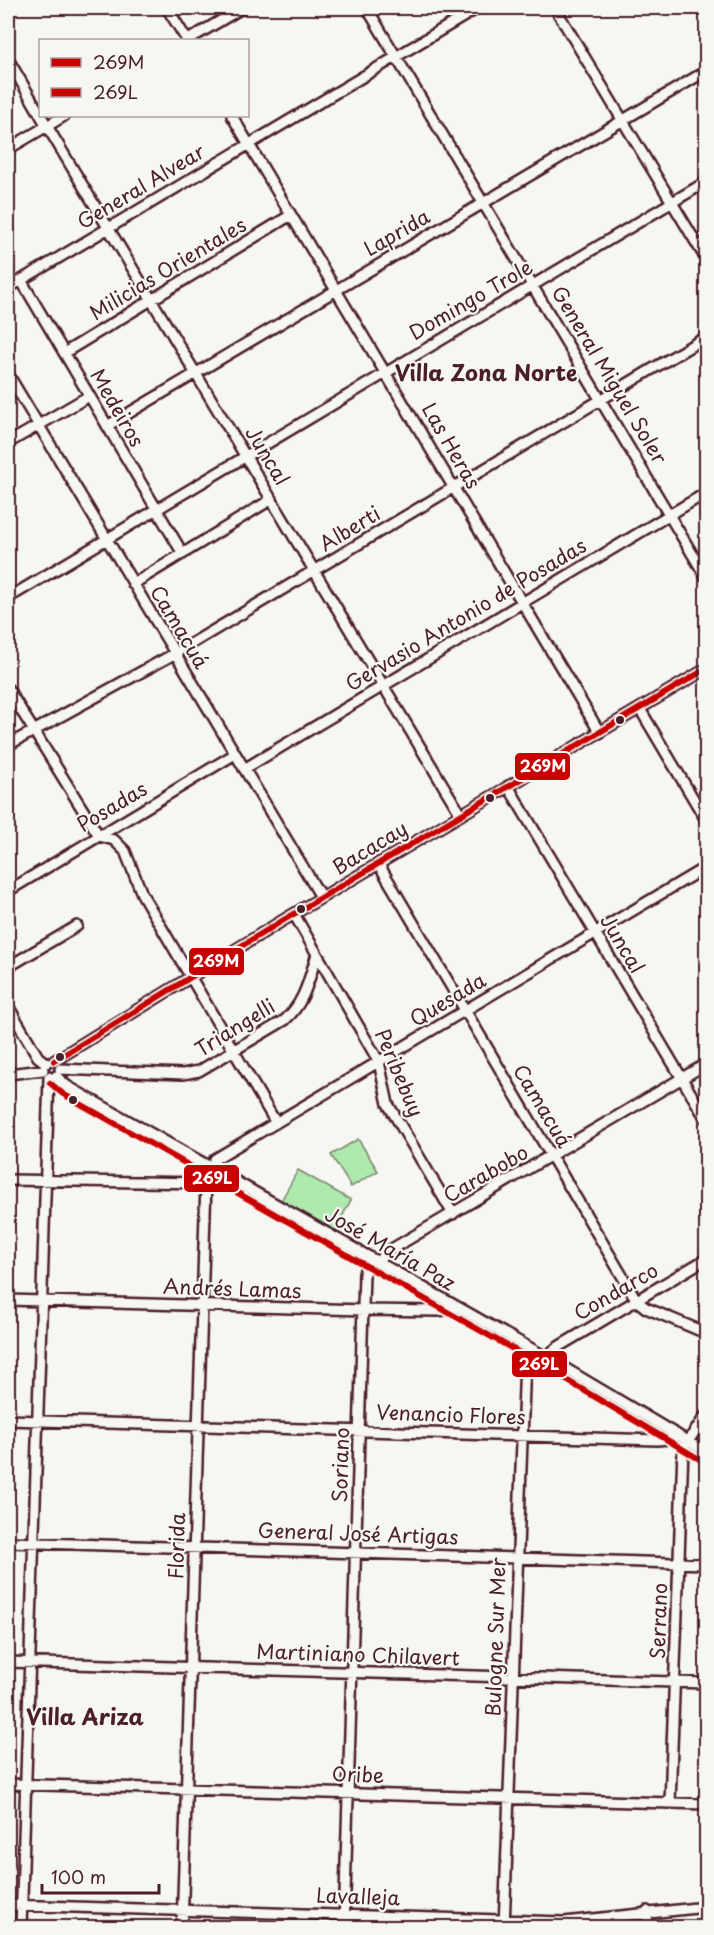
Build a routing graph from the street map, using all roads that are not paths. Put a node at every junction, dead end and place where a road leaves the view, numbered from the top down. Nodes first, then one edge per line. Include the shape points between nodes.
1 (167, 8) edge
2 (242, 8) edge
3 (367, 8) edge
4 (478, 8) edge
5 (555, 8) edge
6 (187, 39) edge
7 (190, 39) edge
8 (396, 56) junction
9 (8, 59) edge
10 (706, 71) edge
11 (39, 112) edge
12 (42, 117) edge
13 (62, 117) edge
14 (233, 117) edge
15 (623, 120) junction
16 (47, 125) junction
17 (249, 144) junction
18 (8, 149) edge
19 (706, 182) edge
20 (485, 202) junction
21 (672, 202) junction
22 (291, 215) junction
23 (108, 228) junction
24 (706, 259) edge
25 (21, 280) junction
26 (534, 284) junction
27 (8, 288) edge
28 (337, 288) junction
29 (152, 300) junction
30 (706, 337) edge
31 (64, 353) junction
32 (386, 370) junction
33 (195, 373) junction
34 (8, 374) edge
35 (89, 396) junction
36 (602, 399) junction
37 (38, 425) junction
38 (107, 426) junction
39 (8, 443) edge
40 (246, 455) junction
41 (454, 488) junction
42 (706, 493) edge
43 (272, 499) junction
44 (156, 510) junction
45 (670, 514) junction
46 (106, 540) junction
47 (183, 554) junction
48 (315, 571) junction
49 (706, 577) edge
50 (133, 584) junction
51 (8, 598) edge
52 (522, 602) junction
53 (174, 654) junction
54 (706, 669) edge
55 (384, 686) junction
56 (8, 689) edge
57 (640, 709) junction
58 (32, 730) junction
59 (600, 733) junction
60 (8, 745) edge
61 (235, 754) junction
62 (244, 769) junction
63 (508, 786) junction
64 (461, 815) junction
65 (706, 820) edge
66 (99, 836) junction
67 (378, 863) junction
68 (706, 867) edge
69 (8, 891) edge
70 (321, 897) junction
71 (294, 914) junction
72 (77, 926) dead end
73 (595, 933) junction
74 (317, 954) junction
75 (8, 967) edge
76 (189, 976) junction
77 (8, 1006) edge
78 (465, 1011) junction
79 (234, 1050) junction
80 (379, 1062) junction
81 (706, 1064) edge
82 (51, 1069) junction
83 (8, 1074) edge
84 (682, 1078) junction
85 (706, 1119) edge
86 (276, 1123) junction
87 (552, 1157) junction
88 (211, 1167) junction
89 (8, 1180) edge
90 (45, 1181) junction
91 (206, 1184) junction
92 (453, 1214) junction
93 (368, 1257) junction
94 (706, 1259) edge
95 (378, 1262) junction
96 (8, 1300) edge
97 (41, 1301) junction
98 (637, 1301) junction
99 (202, 1306) junction
100 (456, 1308) junction
101 (364, 1310) junction
102 (706, 1333) edge
103 (530, 1348) junction
104 (546, 1357) junction
105 (706, 1415) edge
106 (8, 1420) edge
107 (39, 1421) junction
108 (198, 1426) junction
109 (360, 1431) junction
110 (676, 1434) junction
111 (521, 1435) junction
112 (687, 1441) junction
113 (706, 1452) edge
114 (8, 1542) edge
115 (35, 1543) junction
116 (195, 1546) junction
117 (356, 1552) junction
118 (517, 1557) junction
119 (680, 1563) junction
120 (706, 1564) edge
121 (8, 1662) edge
122 (30, 1663) junction
123 (191, 1667) junction
124 (351, 1673) junction
125 (512, 1678) junction
126 (675, 1682) junction
127 (706, 1683) edge
128 (8, 1784) edge
129 (25, 1784) junction
130 (187, 1789) junction
131 (348, 1792) junction
132 (507, 1797) junction
133 (670, 1803) junction
134 (706, 1804) edge
135 (8, 1905) edge
136 (22, 1905) junction
137 (706, 1907) edge
138 (183, 1908) junction
139 (647, 1911) junction
140 (344, 1915) junction
141 (504, 1923) edge
142 (562, 1925) edge
143 (21, 1928) edge
144 (182, 1928) edge
145 (344, 1928) edge
146 (648, 1928) edge

1 - 6 street
2 - 7 street
3 - 8 street, General Miguel Soler
4 - 8 street, General Alvear
5 - 15 street
8 - 17 street, General Alvear
8 - 20 street, General Miguel Soler
9 - 11 street, Juncal
10 - 15 street, Laprida
12 - 16 street, Juncal
13 - 16 street
14 - 17 street, Las Heras
15 - 20 street, Laprida
15 - 21 street
16 - 18 street
16 - 23 street, Juncal
17 - 22 street, Las Heras
17 - 23 street, General Alvear
19 - 21 street, Domingo Trole
20 - 26 street, General Miguel Soler
20 - 28 street, Laprida
21 - 24 street
21 - 26 street, Domingo Trole
22 - 28 street, Las Heras
22 - 29 street, Milicias Orientales
23 - 25 street, General Alvear
23 - 29 street, Juncal
25 - 27 street, General Alvear
25 - 31 street, Medeiros
26 - 32 street, Domingo Trole
26 - 36 street, General Miguel Soler
28 - 32 street, Las Heras
28 - 33 street, Laprida
29 - 31 street, Milicias Orientales
29 - 33 street, Juncal
30 - 36 street, Alberti
31 - 35 street, Medeiros
32 - 40 street, Domingo Trole
32 - 41 street, Las Heras
33 - 38 street, Laprida
33 - 40 street, Juncal
34 - 37 street, Camacuá
35 - 37 street
35 - 38 street, Medeiros
36 - 41 street, Alberti
36 - 45 street, General Miguel Soler
37 - 39 street
37 - 46 street, Camacuá
38 - 44 street, Medeiros
40 - 43 street, Juncal
40 - 44 street, Domingo Trole
41 - 48 street, Alberti
41 - 52 street, Las Heras
42 - 45 street, Gervasio Antonio de Posadas
43 - 47 street
43 - 48 street, Juncal
44 - 46 street, Domingo Trole
44 - 47 street, Medeiros
45 - 49 street, General Miguel Soler
45 - 52 street, Gervasio Antonio de Posadas
46 - 50 street, Camacuá
46 - 51 street, Domingo Trole
47 - 50 street
48 - 53 street, Alberti
48 - 55 street, Juncal
50 - 53 street, Camacuá
52 - 55 street, Gervasio Antonio de Posadas
52 - 59 street, Las Heras
53 - 58 street, Alberti
53 - 61 street, Camacuá
54 - 57 street, Bacacay
55 - 62 street, Gervasio Antonio de Posadas
55 - 64 street, Juncal
56 - 58 street
57 - 59 street, Bacacay
57 - 65 street
58 - 60 street, Alberti
58 - 66 street
59 - 63 street, Bacacay
61 - 62 street, Camacuá
61 - 66 street, Posadas
62 - 70 street, Camacuá
63 - 64 street, Bacacay
63 - 73 street, Juncal
64 - 67 street, Bacacay
66 - 69 street, Posadas
66 - 76 street via 114,840 125,851 142,894
67 - 70 street, Bacacay
67 - 78 street, Camacuá
68 - 73 street, Quesada
70 - 71 street, Bacacay
71 - 74 street, Peribebuy
71 - 76 street, Bacacay
72 - 75 street
73 - 78 street, Quesada
73 - 84 street, Juncal
74 - 79 street, Triangelli via 305,994 294,1012
74 - 80 street, Peribebuy
76 - 79 street
76 - 82 street, Bacacay
77 - 82 street, José María Paz via 38,1056
78 - 80 street, Quesada
78 - 87 street, Camacuá
79 - 82 street, Triangelli via 192,1074
79 - 86 street
80 - 86 street, Quesada
80 - 92 street, Peribebuy via 388,1104
81 - 84 street, Carabobo
82 - 83 street
82 - 88 street, José María Paz via 67,1086
82 - 90 street
84 - 85 street, Juncal
84 - 87 street, Carabobo
86 - 88 street, Quesada via 219,1155
87 - 92 street, Carabobo
87 - 98 street, Camacuá
88 - 91 street, Florida
88 - 93 street, José María Paz
89 - 90 street
90 - 91 street
90 - 97 street
91 - 99 street, Florida
92 - 95 street, Carabobo via 385,1253
93 - 95 street, José María Paz
93 - 101 street, Soriano via 364,1266
94 - 98 street, Condarco
95 - 100 street, José María Paz
96 - 97 street, Andrés Lamas
97 - 99 street, Andrés Lamas
97 - 107 street
98 - 102 street
98 - 104 street, Condarco
99 - 101 street, Andrés Lamas
99 - 108 street, Florida
100 - 101 street, Andrés Lamas
100 - 103 street, José María Paz
101 - 109 street, Soriano
103 - 104 street, José María Paz
103 - 111 street, Bulogne Sur Mer via 525,1360
104 - 110 street, José María Paz
105 - 112 street
106 - 107 street, Venancio Flores
107 - 108 street, Venancio Flores
107 - 115 street
108 - 109 street, Venancio Flores
108 - 116 street, Florida
109 - 111 street, Venancio Flores
109 - 117 street, Soriano
110 - 111 street, Venancio Flores via 657,1440
110 - 112 street, José María Paz
111 - 118 street, Bulogne Sur Mer
112 - 113 street, José María Paz
112 - 119 street, Serrano via 683,1449
114 - 115 street, General José Artigas
115 - 116 street, General José Artigas
115 - 122 street
116 - 117 street, General José Artigas
116 - 123 street, Florida
117 - 118 street, General José Artigas
117 - 124 street, Soriano
118 - 119 street, General José Artigas
118 - 125 street, Bulogne Sur Mer
119 - 120 street, General José Artigas
119 - 126 street, Serrano
121 - 122 street, Martiniano Chilavert
122 - 123 street, Martiniano Chilavert
122 - 129 street
123 - 124 street, Martiniano Chilavert
123 - 130 street, Florida
124 - 125 street, Martiniano Chilavert
124 - 131 street, Soriano
125 - 126 street, Martiniano Chilavert
125 - 132 street, Bulogne Sur Mer
126 - 127 street, Martiniano Chilavert
126 - 133 street, Serrano
128 - 129 street, Oribe
129 - 130 street, Oribe
129 - 136 street
130 - 131 street, Oribe
130 - 138 street, Florida
131 - 132 street, Oribe
131 - 140 street, Soriano
132 - 133 street, Oribe
132 - 141 street, Bulogne Sur Mer
133 - 134 street, Oribe
135 - 136 street, Lavalleja
136 - 138 street, Lavalleja
136 - 143 street
137 - 139 street, Lavalleja
138 - 140 street, Lavalleja
138 - 144 street, Florida
139 - 142 street, Lavalleja
139 - 146 street
140 - 141 street, Lavalleja
140 - 145 street, Soriano
141 - 142 street, Lavalleja

